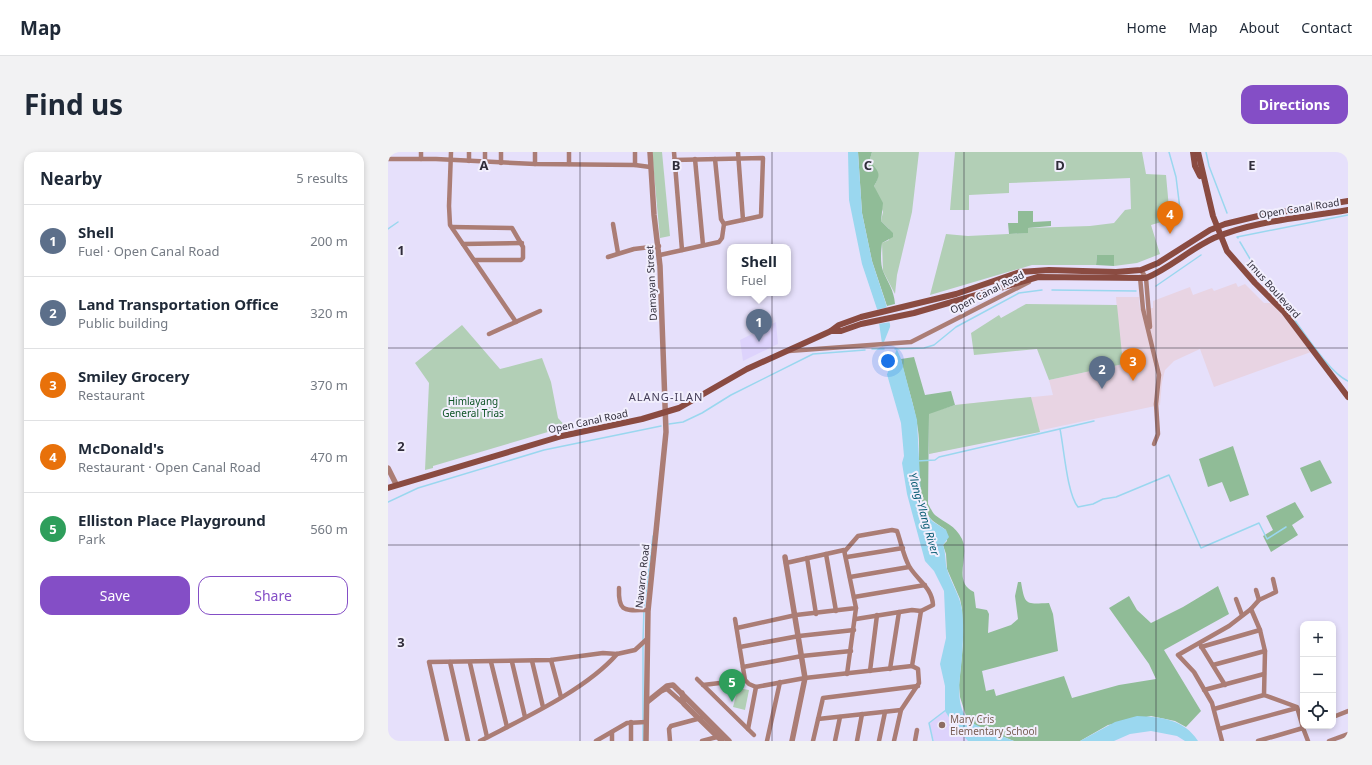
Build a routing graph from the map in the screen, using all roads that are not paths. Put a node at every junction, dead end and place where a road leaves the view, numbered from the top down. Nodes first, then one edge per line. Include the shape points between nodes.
1 (421, 152) edge
2 (436, 152) edge
3 (451, 152) edge
4 (469, 152) edge
5 (485, 152) edge
6 (501, 152) edge
7 (535, 152) edge
8 (570, 152) edge
9 (635, 152) edge
10 (650, 152) edge
11 (674, 152) edge
12 (738, 152) edge
13 (1193, 152) edge
14 (1198, 152) edge
15 (738, 158) junction
16 (388, 159) edge
17 (421, 159) junction
18 (436, 159) junction
19 (695, 159) junction
20 (715, 159) junction
21 (451, 160) junction
22 (674, 160) junction
23 (469, 161) junction
24 (485, 162) junction
25 (501, 163) junction
26 (535, 164) junction
27 (569, 164) junction
28 (635, 165) junction
29 (650, 167) junction
30 (1204, 185) junction
31 (1348, 201) edge
32 (1348, 210) edge
33 (743, 220) junction
34 (613, 224) dead end
35 (724, 224) junction
36 (452, 227) junction
37 (1218, 227) junction
38 (1221, 236) junction
39 (522, 243) junction
40 (463, 244) junction
41 (703, 245) junction
42 (659, 246) junction
43 (682, 250) junction
44 (618, 254) junction
45 (660, 256) junction
46 (608, 257) dead end
47 (474, 260) junction
48 (1141, 270) junction
49 (1038, 277) junction
50 (1143, 278) junction
51 (540, 311) dead end
52 (900, 312) junction
53 (516, 322) junction
54 (831, 331) junction
55 (488, 334) dead end
56 (784, 351) junction
57 (1348, 397) edge
58 (666, 413) junction
59 (1154, 444) dead end
60 (388, 468) edge
61 (396, 484) junction
62 (388, 488) edge
63 (902, 548) junction
64 (845, 551) junction
65 (826, 554) junction
66 (806, 558) junction
67 (847, 558) junction
68 (786, 560) joint
69 (910, 567) junction
70 (850, 577) junction
71 (1273, 579) dead end
72 (925, 585) junction
73 (619, 588) dead end
74 (1256, 590) dead end
75 (854, 597) junction
76 (1236, 599) dead end
77 (1259, 600) junction
78 (856, 608) junction
79 (1251, 609) junction
80 (645, 610) junction
81 (836, 611) junction
82 (920, 611) junction
83 (899, 612) junction
84 (816, 614) junction
85 (796, 615) junction
86 (877, 615) junction
87 (1242, 615) junction
88 (735, 618) dead end
89 (856, 619) junction
90 (737, 628) junction
91 (854, 630) junction
92 (1260, 630) junction
93 (799, 636) junction
94 (644, 642) junction
95 (1200, 642) junction
96 (740, 647) junction
97 (1201, 647) junction
98 (851, 651) junction
99 (1265, 651) junction
100 (617, 654) junction
101 (802, 656) junction
102 (532, 660) junction
103 (552, 660) junction
104 (450, 662) junction
105 (470, 662) junction
106 (492, 662) junction
107 (512, 662) junction
108 (1213, 665) junction
109 (912, 666) junction
110 (743, 667) junction
111 (890, 669) junction
112 (870, 671) junction
113 (847, 674) junction
114 (1264, 674) junction
115 (805, 678) junction
116 (697, 679) dead end
117 (745, 680) junction
118 (780, 682) junction
119 (704, 685) junction
120 (1225, 685) junction
121 (918, 686) junction
122 (756, 687) junction
123 (1204, 690) junction
124 (660, 691) junction
125 (681, 693) junction
126 (1264, 695) junction
127 (561, 697) junction
128 (647, 702) junction
129 (684, 704) junction
130 (543, 707) junction
131 (1297, 708) junction
132 (1214, 709) junction
133 (901, 710) junction
134 (1348, 711) edge
135 (885, 712) junction
136 (862, 714) junction
137 (1300, 715) edge
138 (1336, 716) edge
139 (525, 717) junction
140 (840, 717) junction
141 (701, 718) junction
142 (818, 719) junction
143 (631, 722) junction
144 (644, 722) junction
145 (507, 727) junction
146 (748, 728) junction
147 (1300, 728) edge
148 (1219, 729) junction
149 (1305, 729) edge
150 (917, 730) dead end
151 (612, 732) junction
152 (1348, 734) edge
153 (754, 735) dead end
154 (487, 737) junction
155 (725, 740) edge
156 (447, 741) edge
157 (468, 741) edge
158 (480, 741) edge
159 (596, 741) edge
160 (612, 741) edge
161 (631, 741) edge
162 (646, 741) edge
163 (670, 741) edge
164 (702, 741) edge
165 (767, 741) edge
166 (792, 741) edge
167 (813, 741) edge
168 (835, 741) edge
169 (857, 741) edge
170 (879, 741) edge
171 (894, 741) edge
172 (915, 741) edge
173 (1222, 741) edge
174 (1258, 741) edge
175 (1308, 741) edge
176 (1330, 741) edge

1 - 17 street
2 - 18 street
3 - 21 street
4 - 23 street
5 - 24 street
6 - 25 street
7 - 26 street
8 - 27 street
9 - 28 street
10 - 29 street, Damayan Street
11 - 22 street
12 - 15 street
13 - 30 main road, Imus Boulevard via 1195,166
14 - 30 main road, Imus Boulevard
15 - 20 street
15 - 33 street
15 - 33 street via 763,158 762,216
16 - 17 street
17 - 18 street
18 - 21 street
19 - 20 street
19 - 22 street
19 - 41 street
20 - 35 street via 721,219
21 - 23 street
21 - 36 street via 449,222
22 - 43 street
23 - 24 street
24 - 25 street
25 - 26 street
26 - 27 street
27 - 28 street
28 - 29 street
29 - 42 street, Damayan Street
30 - 37 main road, Imus Boulevard
31 - 37 main road, Open Canal Road via 1258,216
32 - 38 main road, Open Canal Road via 1260,225
33 - 35 street
34 - 44 street
35 - 41 street via 719,242
36 - 39 street via 512,228
36 - 40 street
37 - 38 main road, Imus Boulevard
37 - 48 main road, Open Canal Road via 1158,263
38 - 50 main road, Open Canal Road
38 - 57 main road, Imus Boulevard via 1227,251 1284,312
39 - 40 street
39 - 47 street via 521,260
40 - 47 street
41 - 43 street
42 - 44 street
42 - 45 street, Damayan Street
43 - 45 street
44 - 46 street
45 - 58 street, Damayan Street
47 - 53 street
48 - 50 street
48 - 52 main road, Open Canal Road via 1020,272
49 - 50 main road
49 - 52 main road, Open Canal Road
49 - 56 street, Open Canal Road via 922,337 905,343
50 - 59 street via 1150,341 1158,375 1158,434
51 - 53 street
52 - 54 main road, Open Canal Road via 841,331
52 - 54 main road, Open Canal Road via 870,315 839,325
53 - 55 street
54 - 56 main road, Open Canal Road
56 - 58 main road, Open Canal Road via 747,369 686,406
58 - 61 main road, Open Canal Road via 562,436
58 - 80 street, Navarro Road via 666,442
60 - 61 street
61 - 62 main road, Open Canal Road
63 - 64 street via 897,531 892,530 858,536
63 - 67 street
63 - 69 street
64 - 65 street
64 - 67 street
65 - 66 street
65 - 81 street
66 - 68 street
66 - 84 street
67 - 70 street
68 - 85 street
69 - 70 street
69 - 72 street
70 - 75 street
71 - 77 street via 1276,592
72 - 75 street
72 - 82 street via 932,594 933,605
73 - 80 street via 618,601 621,607
74 - 77 street
75 - 78 street
76 - 87 street
77 - 79 street
78 - 81 street
78 - 89 street
79 - 87 street
79 - 92 street
80 - 94 street, Navarro Road
81 - 84 street
82 - 83 street
82 - 109 street
83 - 86 street
83 - 111 street
84 - 85 street
85 - 90 street
85 - 93 street
86 - 89 street
86 - 112 street
87 - 95 street via 1229,626
88 - 90 street
89 - 91 street
90 - 96 street
91 - 93 street
91 - 98 street
92 - 97 street
92 - 99 street
93 - 96 street
93 - 101 street
94 - 100 street via 635,650
94 - 128 street, Navarro Road
95 - 97 street
95 - 123 street via 1178,655 1194,672
96 - 110 street
97 - 108 street
98 - 101 street
98 - 113 street
99 - 108 street
99 - 114 street
100 - 103 street via 603,653
100 - 127 street via 610,662
101 - 110 street
101 - 115 street
102 - 103 street
102 - 107 street
102 - 130 street
103 - 127 street
104 - 105 street
104 - 156 street via 429,662
104 - 157 street
105 - 106 street
105 - 154 street
106 - 107 street
106 - 145 street
107 - 139 street
108 - 120 street
109 - 111 street
109 - 121 street via 918,669
110 - 117 street
111 - 112 street
112 - 113 street
113 - 115 street
114 - 120 street
114 - 126 street
115 - 118 street
115 - 166 street
116 - 119 street
117 - 119 street
117 - 122 street
118 - 122 street
118 - 165 street
119 - 146 street
120 - 123 street
121 - 133 street
121 - 142 street via 826,697 822,699
122 - 146 street
123 - 132 street
124 - 125 street via 666,686 673,685
124 - 128 street
124 - 129 street via 667,689
125 - 129 street
125 - 141 street
126 - 131 street
126 - 132 street
127 - 130 street
128 - 144 street, Navarro Road
129 - 141 street
130 - 139 street
131 - 137 street
131 - 148 street
132 - 148 street
133 - 135 street
133 - 171 street
134 - 138 street
135 - 136 street
135 - 170 street
136 - 140 street
136 - 169 street
139 - 145 street
140 - 142 street
140 - 168 street
141 - 155 street
141 - 155 street
141 - 163 street via 671,726
142 - 167 street
143 - 144 street
143 - 151 street
143 - 161 street
144 - 162 street, Navarro Road
145 - 154 street
146 - 153 street
147 - 174 street
148 - 173 street
149 - 175 street
150 - 172 street
151 - 159 street
151 - 160 street
152 - 176 street
154 - 158 street
155 - 164 street

